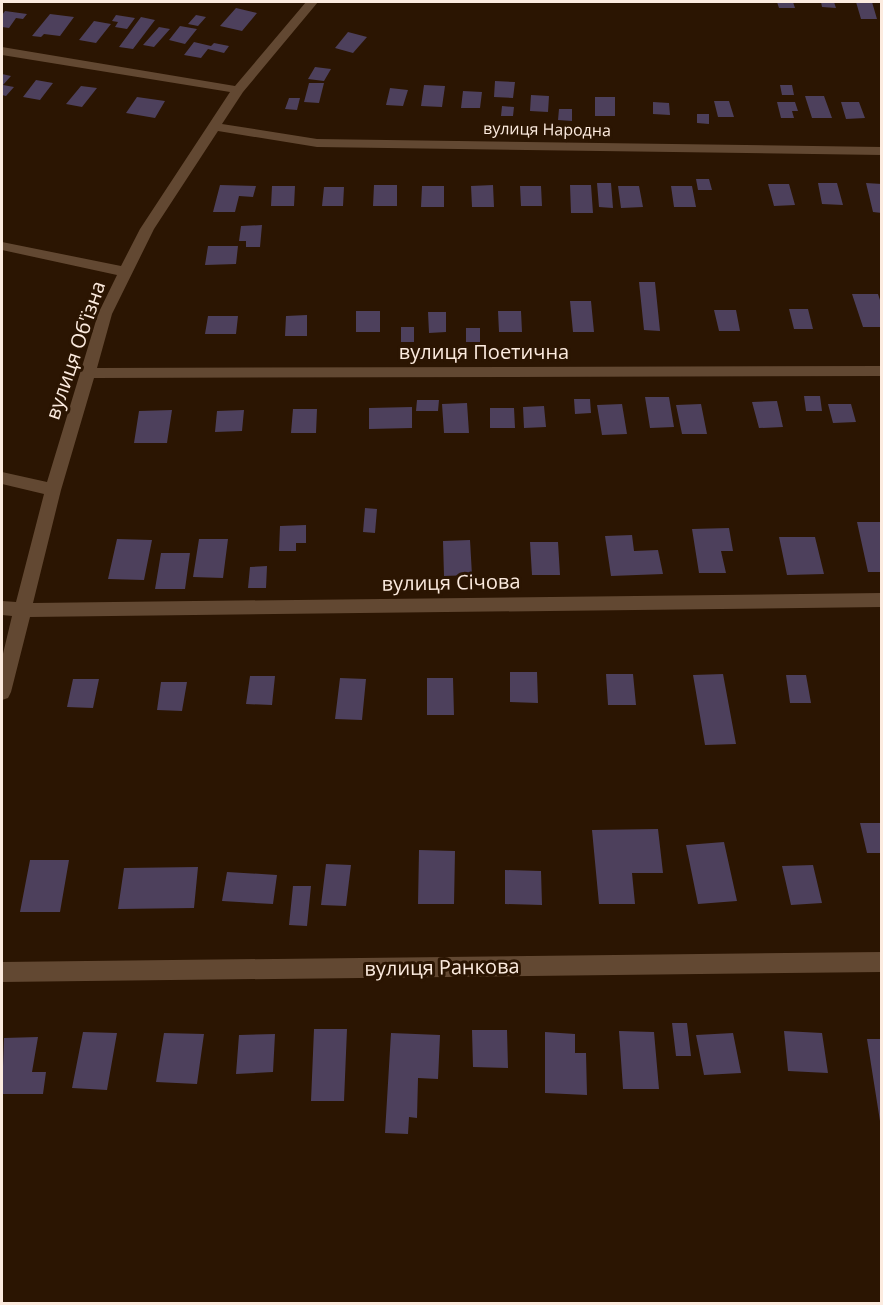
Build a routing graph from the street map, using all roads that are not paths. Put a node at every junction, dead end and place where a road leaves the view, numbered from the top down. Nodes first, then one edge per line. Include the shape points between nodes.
1 (312, 2) edge
2 (2, 51) edge
3 (238, 90) junction
4 (214, 127) junction
5 (882, 151) edge
6 (2, 246) edge
7 (125, 272) junction
8 (882, 371) edge
9 (86, 373) junction
10 (2, 478) edge
11 (53, 490) junction
12 (882, 600) edge
13 (2, 608) edge
14 (22, 610) junction
15 (2, 692) edge
16 (882, 962) edge
17 (2, 972) edge

1 - 3 street, вулиця Об'їзна
2 - 3 street
3 - 4 street, вулиця Об'їзна
4 - 5 street, вулиця Народна via 317,143
4 - 7 street, вулиця Об'їзна via 147,229
6 - 7 street
7 - 9 street, вулиця Об'їзна via 105,314
8 - 9 street, вулиця Поетична
9 - 11 street, вулиця Об'їзна
10 - 11 street
11 - 14 street, вулиця Об'їзна
12 - 14 street, вулиця Січова
13 - 14 street, вулиця Січова
14 - 15 street, вулиця Об'їзна
16 - 17 street, вулиця Ранкова

